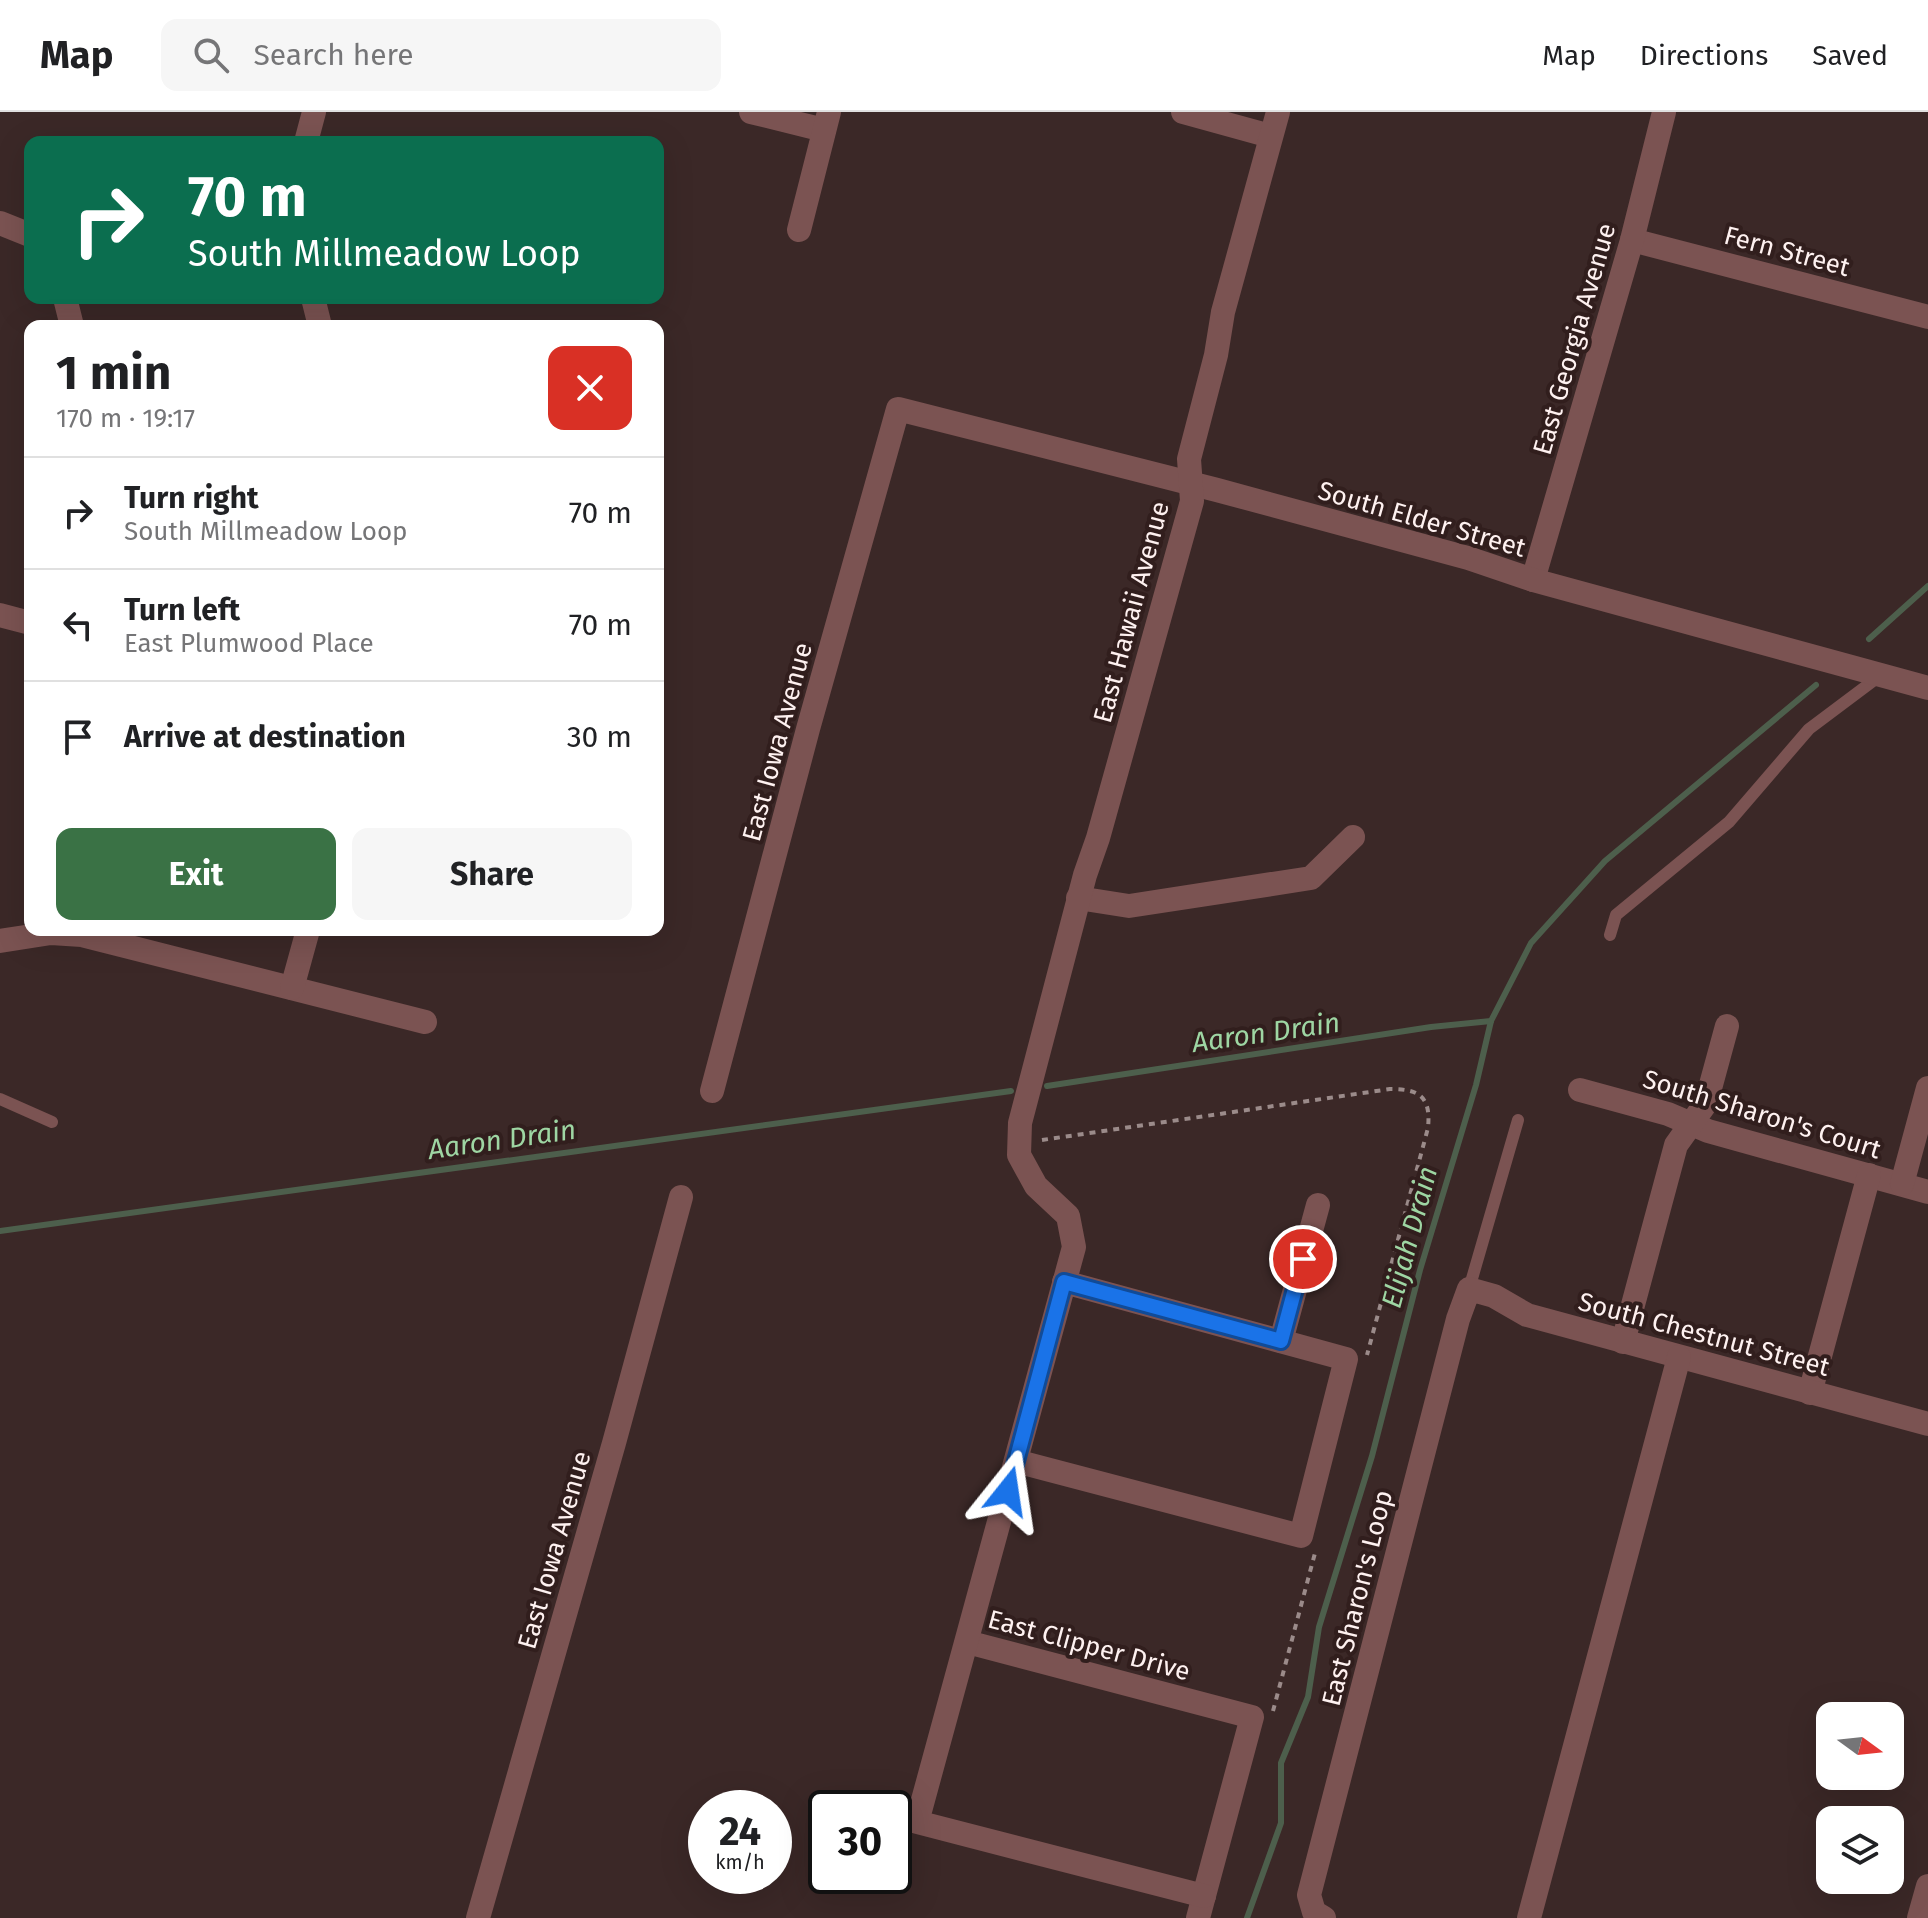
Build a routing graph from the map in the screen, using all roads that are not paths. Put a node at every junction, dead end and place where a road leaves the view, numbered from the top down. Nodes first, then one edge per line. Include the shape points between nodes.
1 (314, 112) edge
2 (751, 112) edge
3 (1183, 112) edge
4 (1278, 112) edge
5 (1664, 112) edge
6 (827, 121) edge
7 (308, 136) edge
8 (1270, 136) junction
9 (0, 223) edge
10 (799, 230) dead end
11 (24, 233) edge
12 (1632, 240) junction
13 (1928, 317) edge
14 (898, 409) joint
15 (1191, 484) junction
16 (1533, 580) junction
17 (0, 615) edge
18 (24, 621) edge
19 (1881, 675) junction
20 (1928, 688) edge
21 (1353, 837) dead end
22 (1078, 898) junction
23 (1610, 935) dead end
24 (32, 936) edge
25 (86, 936) edge
26 (306, 936) edge
27 (0, 941) edge
28 (292, 988) junction
29 (425, 1022) dead end
30 (1727, 1026) dead end
31 (1928, 1088) edge
32 (1580, 1090) dead end
33 (712, 1091) dead end
34 (0, 1099) edge
35 (1518, 1120) dead end
36 (52, 1122) dead end
37 (1691, 1124) junction
38 (1020, 1133) joint
39 (1869, 1175) junction
40 (1902, 1184) junction
41 (1928, 1192) edge
42 (681, 1197) dead end
43 (1318, 1205) dead end
44 (1064, 1282) junction
45 (1469, 1289) junction
46 (1281, 1341) junction
47 (1623, 1342) junction
48 (1679, 1357) junction
49 (1810, 1393) junction
50 (1928, 1424) edge
51 (1016, 1461) junction
52 (967, 1642) junction
53 (1928, 1886) edge
54 (1201, 1907) edge
55 (478, 1918) edge
56 (1324, 1918) edge
57 (1529, 1918) edge
58 (1919, 1918) edge

1 - 7 street
2 - 6 street
3 - 8 street
4 - 8 street, East Hawaii Avenue
5 - 12 street, East Georgia Avenue
6 - 10 street
8 - 15 street, East Hawaii Avenue via 1189,459
9 - 11 street
12 - 13 street, Fern Street
12 - 16 street, East Georgia Avenue
14 - 15 street, South Elder Street
14 - 33 street, East Iowa Avenue
15 - 16 street, South Elder Street
15 - 22 street, East Hawaii Avenue via 1192,501
16 - 19 street, South Elder Street
17 - 18 street
19 - 20 street, South Elder Street
19 - 23 lane via 1809,729 1729,822 1616,915
21 - 22 street via 1311,878 1129,906
22 - 38 street, East Hawaii Avenue
24 - 27 street
25 - 28 street
26 - 28 street
28 - 29 street
30 - 37 street via 1706,1103
31 - 40 street
32 - 37 street, South Sharon's Court
34 - 36 lane
35 - 45 lane
37 - 39 street, South Sharon's Court
37 - 47 street via 1676,1145
38 - 44 street, East Clipper Drive via 1019,1155 1036,1186 1068,1216 1074,1247
39 - 40 street, South Sharon's Court
39 - 49 street
40 - 41 street, South Sharon's Court
42 - 55 street, East Iowa Avenue
43 - 46 street
44 - 46 street
44 - 51 street, East Clipper Drive
45 - 47 street, South Chestnut Street via 1527,1315
45 - 56 street, East Sharon's Loop via 1309,1895 1314,1912
46 - 51 street via 1346,1359 1301,1536
47 - 48 street, South Chestnut Street
48 - 49 street, South Chestnut Street
48 - 57 street
49 - 50 street, South Chestnut Street
51 - 52 street, East Clipper Drive
52 - 54 street via 917,1822
52 - 54 street, East Clipper Drive via 1252,1717
53 - 58 street

